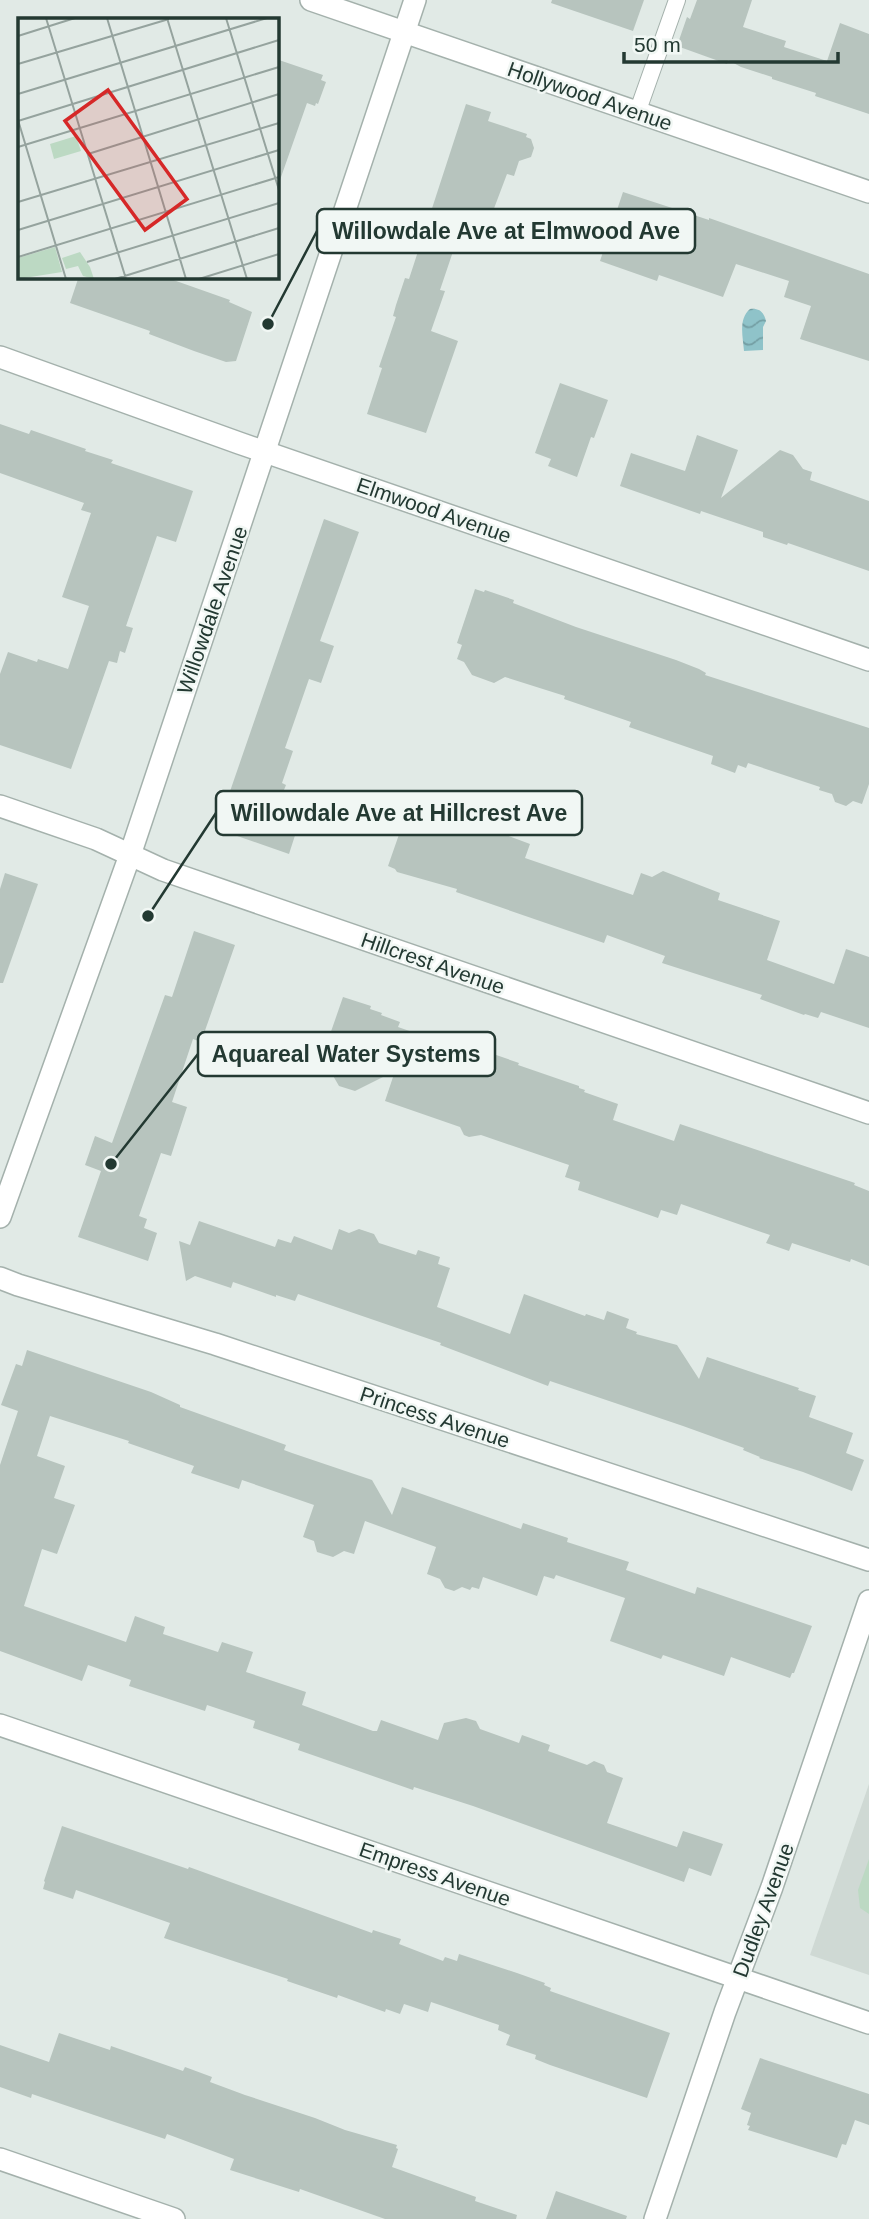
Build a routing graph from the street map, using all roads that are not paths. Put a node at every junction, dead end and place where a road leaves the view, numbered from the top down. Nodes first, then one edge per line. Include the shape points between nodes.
1 (311, 0) edge
2 (415, 0) edge
3 (677, 0) edge
4 (403, 32) junction
5 (637, 113) junction
6 (869, 192) edge
7 (0, 357) edge
8 (265, 452) junction
9 (869, 660) edge
10 (0, 806) edge
11 (130, 855) junction
12 (869, 1113) edge
13 (0, 1217) edge
14 (0, 1278) edge
15 (869, 1560) edge
16 (869, 1601) edge
17 (0, 1725) edge
18 (738, 1978) junction
19 (869, 2023) edge
20 (0, 2159) edge
21 (174, 2219) edge
22 (655, 2219) edge

1 - 4 street, Hollywood Avenue
2 - 4 street, Willowdale Avenue
3 - 5 lane
4 - 5 street, Hollywood Avenue
4 - 8 street, Willowdale Avenue
5 - 6 street, Hollywood Avenue
7 - 8 street, Elmwood Avenue
8 - 9 street, Elmwood Avenue
8 - 11 street, Willowdale Avenue
10 - 11 street, Hillcrest Avenue
11 - 12 street, Hillcrest Avenue
11 - 13 street, Willowdale Avenue
14 - 15 street, Princess Avenue
16 - 18 street, Dudley Avenue
17 - 18 street, Empress Avenue
18 - 19 street, Empress Avenue
18 - 22 street, Dudley Avenue
20 - 21 street

